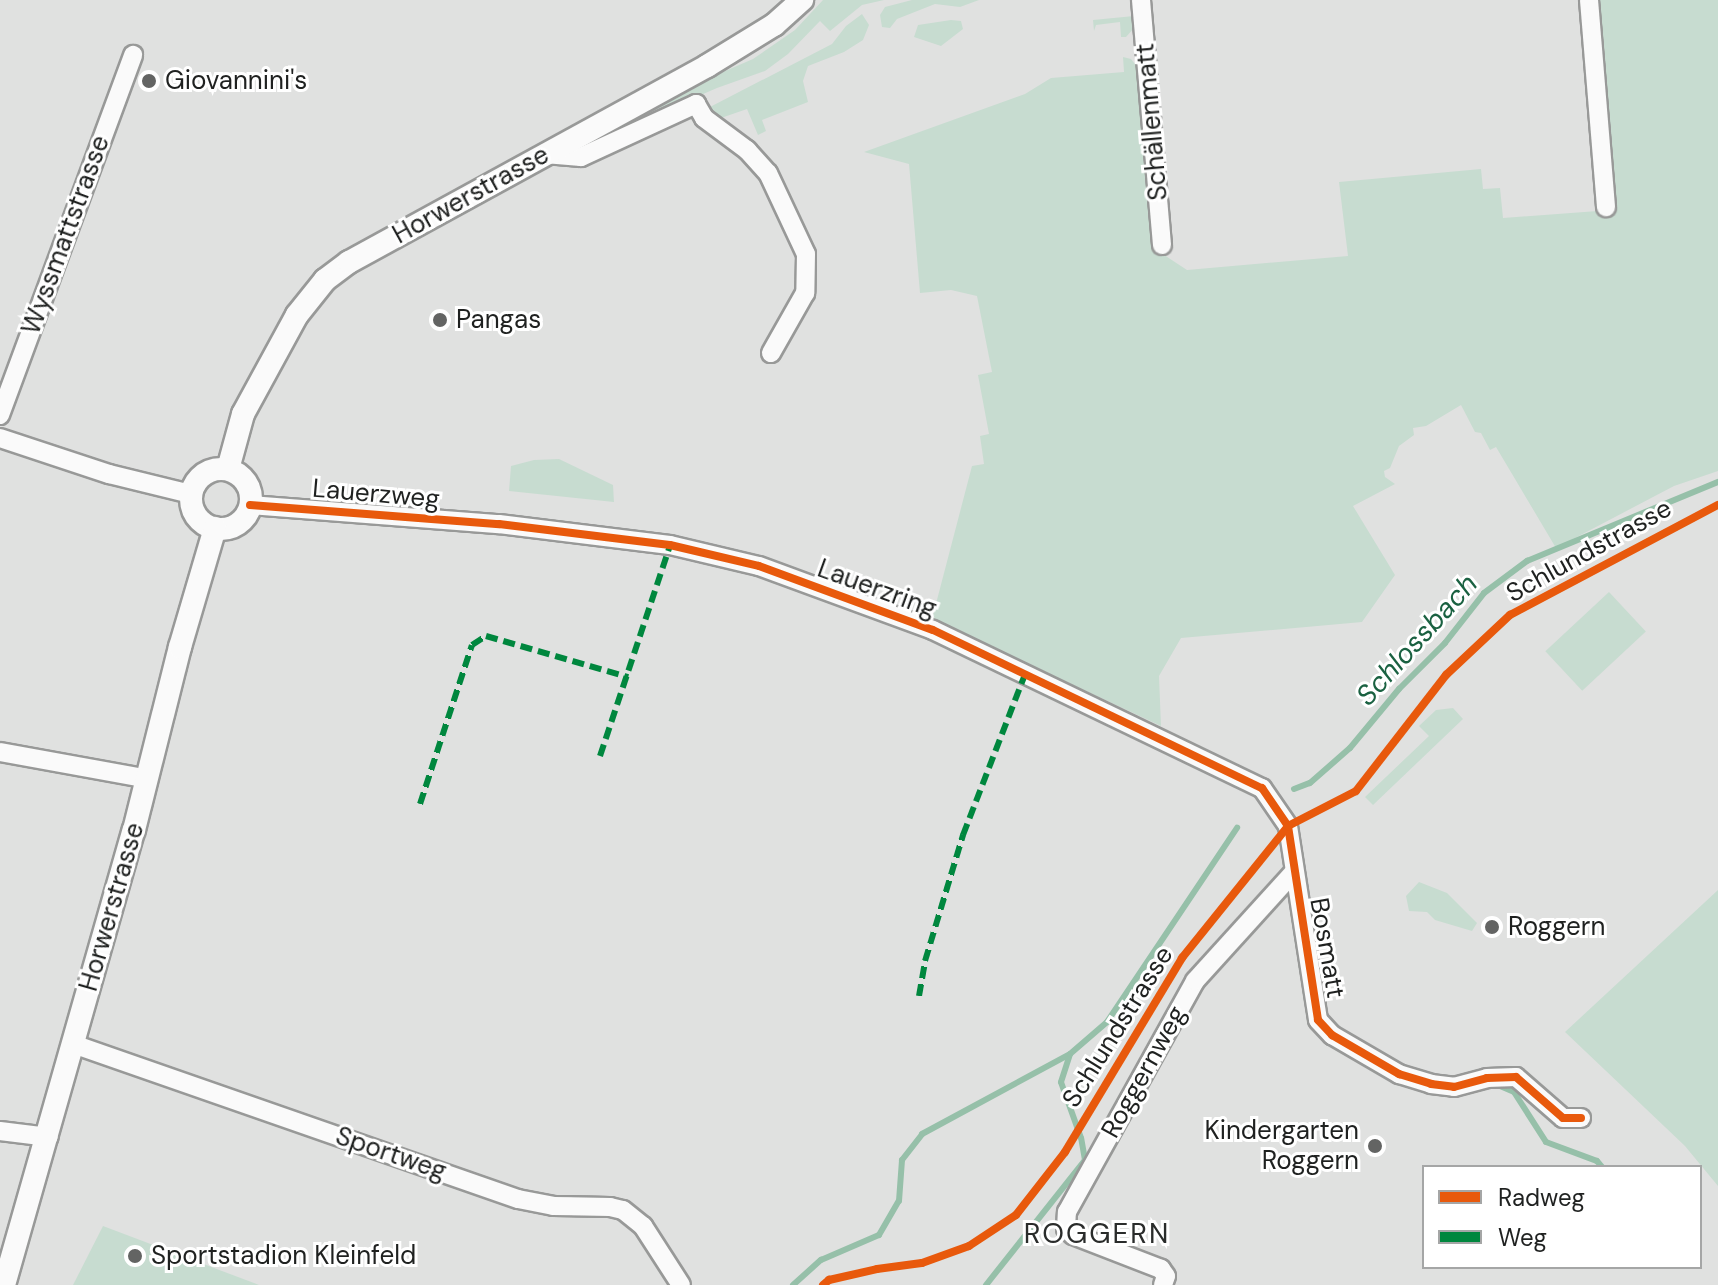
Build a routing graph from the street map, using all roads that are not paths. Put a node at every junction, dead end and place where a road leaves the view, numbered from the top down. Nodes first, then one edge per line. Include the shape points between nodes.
1 (802, 0) edge
2 (1141, 0) edge
3 (1589, 0) edge
4 (133, 55) dead end
5 (545, 154) junction
6 (1606, 207) dead end
7 (1162, 245) dead end
8 (771, 353) dead end
9 (0, 415) edge
10 (0, 438) edge
11 (228, 469) junction
12 (191, 494) junction
13 (250, 505) junction
14 (499, 524) joint
15 (215, 528) junction
16 (0, 752) edge
17 (148, 779) junction
18 (1294, 872) junction
19 (73, 1044) junction
20 (1581, 1118) dead end
21 (0, 1131) edge
22 (49, 1137) junction
23 (4, 1285) edge
24 (681, 1285) edge
25 (1163, 1285) edge

1 - 5 street, Horwerstrasse via 774,25 707,66
2 - 7 street, Schällenmatt
3 - 6 street
4 - 9 street, Wyssmattstrasse
5 - 8 street via 581,157 696,104 704,118 768,173 806,254 805,293
5 - 11 street, Horwerstrasse via 325,280 297,315 243,414
10 - 12 street
11 - 12 street via 204,474
11 - 13 street via 244,479
12 - 15 street via 198,518
13 - 14 street, Lauerzweg
13 - 15 street via 235,526
14 - 18 street, Lauerzring via 620,537 737,561 933,630 1262,788 1288,826
15 - 17 street, Horwerstrasse
16 - 17 street
17 - 19 street, Horwerstrasse
18 - 20 street, Bosmatt via 1318,1020 1332,1035 1399,1074 1431,1084 1454,1087 1516,1077 1563,1118
18 - 25 street, Roggernweg via 1195,981 1067,1212 1066,1229 1073,1235 1161,1269 1166,1276
19 - 22 street, Horwerstrasse
19 - 24 street, Sportweg via 518,1199 623,1210 643,1226
21 - 22 street
22 - 23 street, Horwerstrasse

